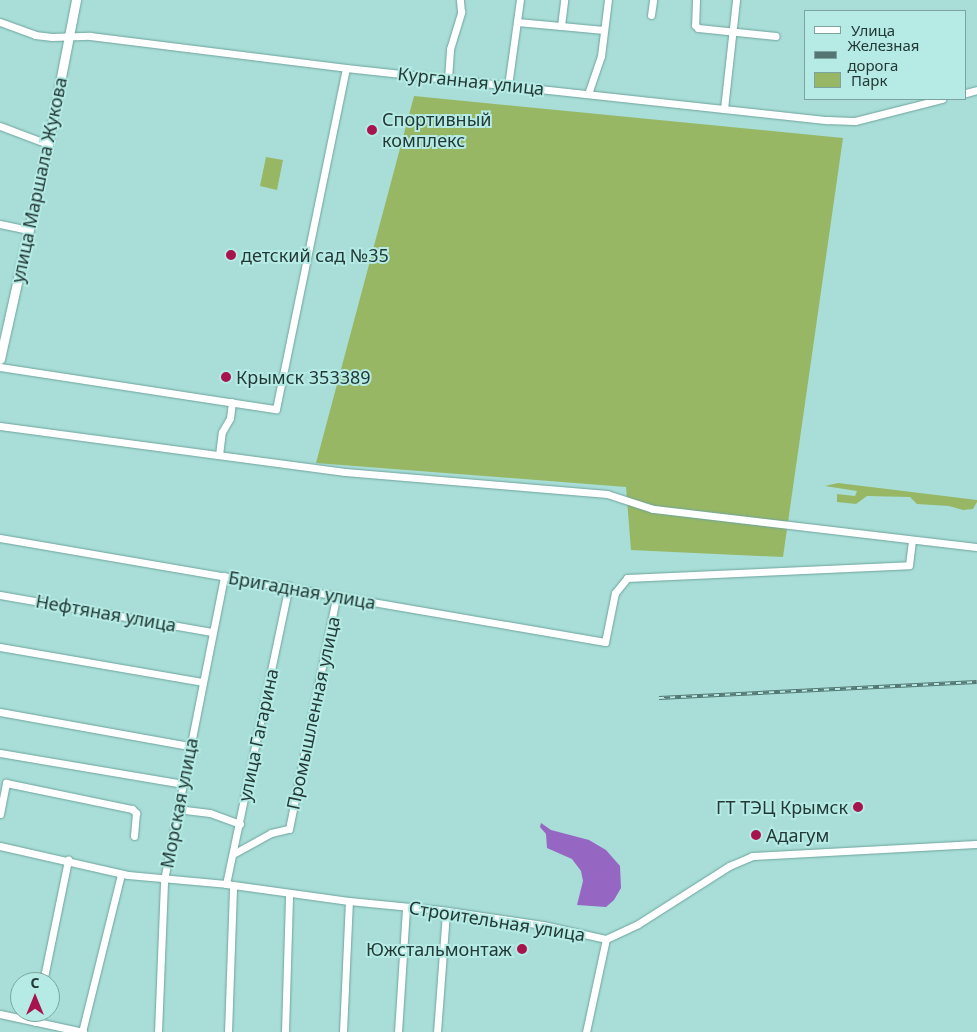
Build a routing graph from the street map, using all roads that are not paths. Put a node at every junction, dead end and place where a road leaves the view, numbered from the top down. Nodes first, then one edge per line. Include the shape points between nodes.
1 (76, 0) edge
2 (460, 0) edge
3 (520, 0) edge
4 (564, 0) edge
5 (608, 0) edge
6 (653, 0) edge
7 (696, 0) edge
8 (736, 0) edge
9 (651, 15) dead end
10 (0, 22) edge
11 (517, 22) junction
12 (561, 26) junction
13 (604, 30) junction
14 (733, 32) junction
15 (69, 36) junction
16 (776, 36) dead end
17 (346, 68) junction
18 (448, 79) junction
19 (508, 86) junction
20 (588, 94) junction
21 (938, 100) edge
22 (724, 109) junction
23 (0, 126) edge
24 (48, 144) junction
25 (0, 224) edge
26 (28, 230) junction
27 (0, 360) edge
28 (0, 367) edge
29 (232, 402) junction
30 (0, 426) edge
31 (219, 455) junction
32 (0, 538) edge
33 (912, 540) junction
34 (977, 547) edge
35 (224, 576) junction
36 (289, 586) junction
37 (0, 595) edge
38 (336, 596) junction
39 (212, 632) junction
40 (0, 647) edge
41 (202, 682) junction
42 (0, 712) edge
43 (190, 746) junction
44 (0, 754) edge
45 (183, 784) junction
46 (177, 809) junction
47 (0, 814) edge
48 (240, 824) junction
49 (134, 836) dead end
50 (977, 844) edge
51 (0, 846) edge
52 (233, 854) junction
53 (68, 860) junction
54 (121, 874) junction
55 (164, 880) junction
56 (230, 885) junction
57 (289, 894) junction
58 (349, 901) junction
59 (406, 907) junction
60 (446, 912) junction
61 (606, 939) junction
62 (45, 972) edge
63 (35, 1022) edge
64 (82, 1032) edge
65 (158, 1032) edge
66 (228, 1032) edge
67 (285, 1032) edge
68 (343, 1032) edge
69 (398, 1032) edge
70 (438, 1032) edge
71 (586, 1032) edge

1 - 15 main road, улица Маршала Жукова
2 - 18 street via 461,12 450,49
3 - 11 street
4 - 12 street
5 - 13 street
6 - 9 street
7 - 14 street via 695,25 698,28
8 - 14 street
10 - 15 street, Курганная улица via 35,35
11 - 12 street
11 - 19 street
12 - 13 street
13 - 20 street via 601,56
14 - 16 street
14 - 22 street
15 - 17 street, Курганная улица
15 - 24 main road, улица Маршала Жукова
17 - 18 street, Курганная улица
17 - 29 street via 276,409
18 - 19 street, Курганная улица
19 - 20 street, Курганная улица
20 - 22 street, Курганная улица
21 - 22 street, Курганная улица via 855,121
23 - 24 street
24 - 26 main road, улица Маршала Жукова
25 - 26 street
26 - 27 main road, улица Маршала Жукова
28 - 29 street
29 - 31 street via 230,418 222,432
30 - 31 street
31 - 33 street via 345,472 607,494 653,509
32 - 35 street, Бригадная улица
33 - 34 street
33 - 38 street, Бригадная улица via 908,566 628,578 615,593 605,642
35 - 36 street, Бригадная улица
35 - 39 street, Морская улица
36 - 38 street, Бригадная улица
36 - 48 street, улица Гагарина
37 - 39 street, Нефтяная улица
38 - 52 street, Промышленная улица via 289,829 271,833
39 - 41 street, Морская улица
40 - 41 street
41 - 43 street, Морская улица
42 - 43 street
43 - 45 street, Морская улица
44 - 45 street
45 - 46 street, Морская улица
46 - 48 street via 210,814
46 - 55 street, Морская улица
47 - 49 street via 6,783 132,809 136,813
48 - 52 street, улица Гагарина
50 - 61 street, Строительная улица via 752,856 729,866 638,924
51 - 53 street, Строительная улица
52 - 56 street, улица Гагарина
53 - 54 street, Строительная улица
53 - 62 street
54 - 55 street, Строительная улица
54 - 64 street
55 - 56 street, Строительная улица
55 - 65 street, Морская улица
56 - 57 street, Строительная улица
56 - 66 street, улица Гагарина
57 - 58 street, Строительная улица
57 - 67 street
58 - 59 street, Строительная улица
58 - 68 street
59 - 60 street, Строительная улица
59 - 69 street
60 - 61 street, Строительная улица via 543,925
60 - 70 street
61 - 71 street
63 - 64 street

